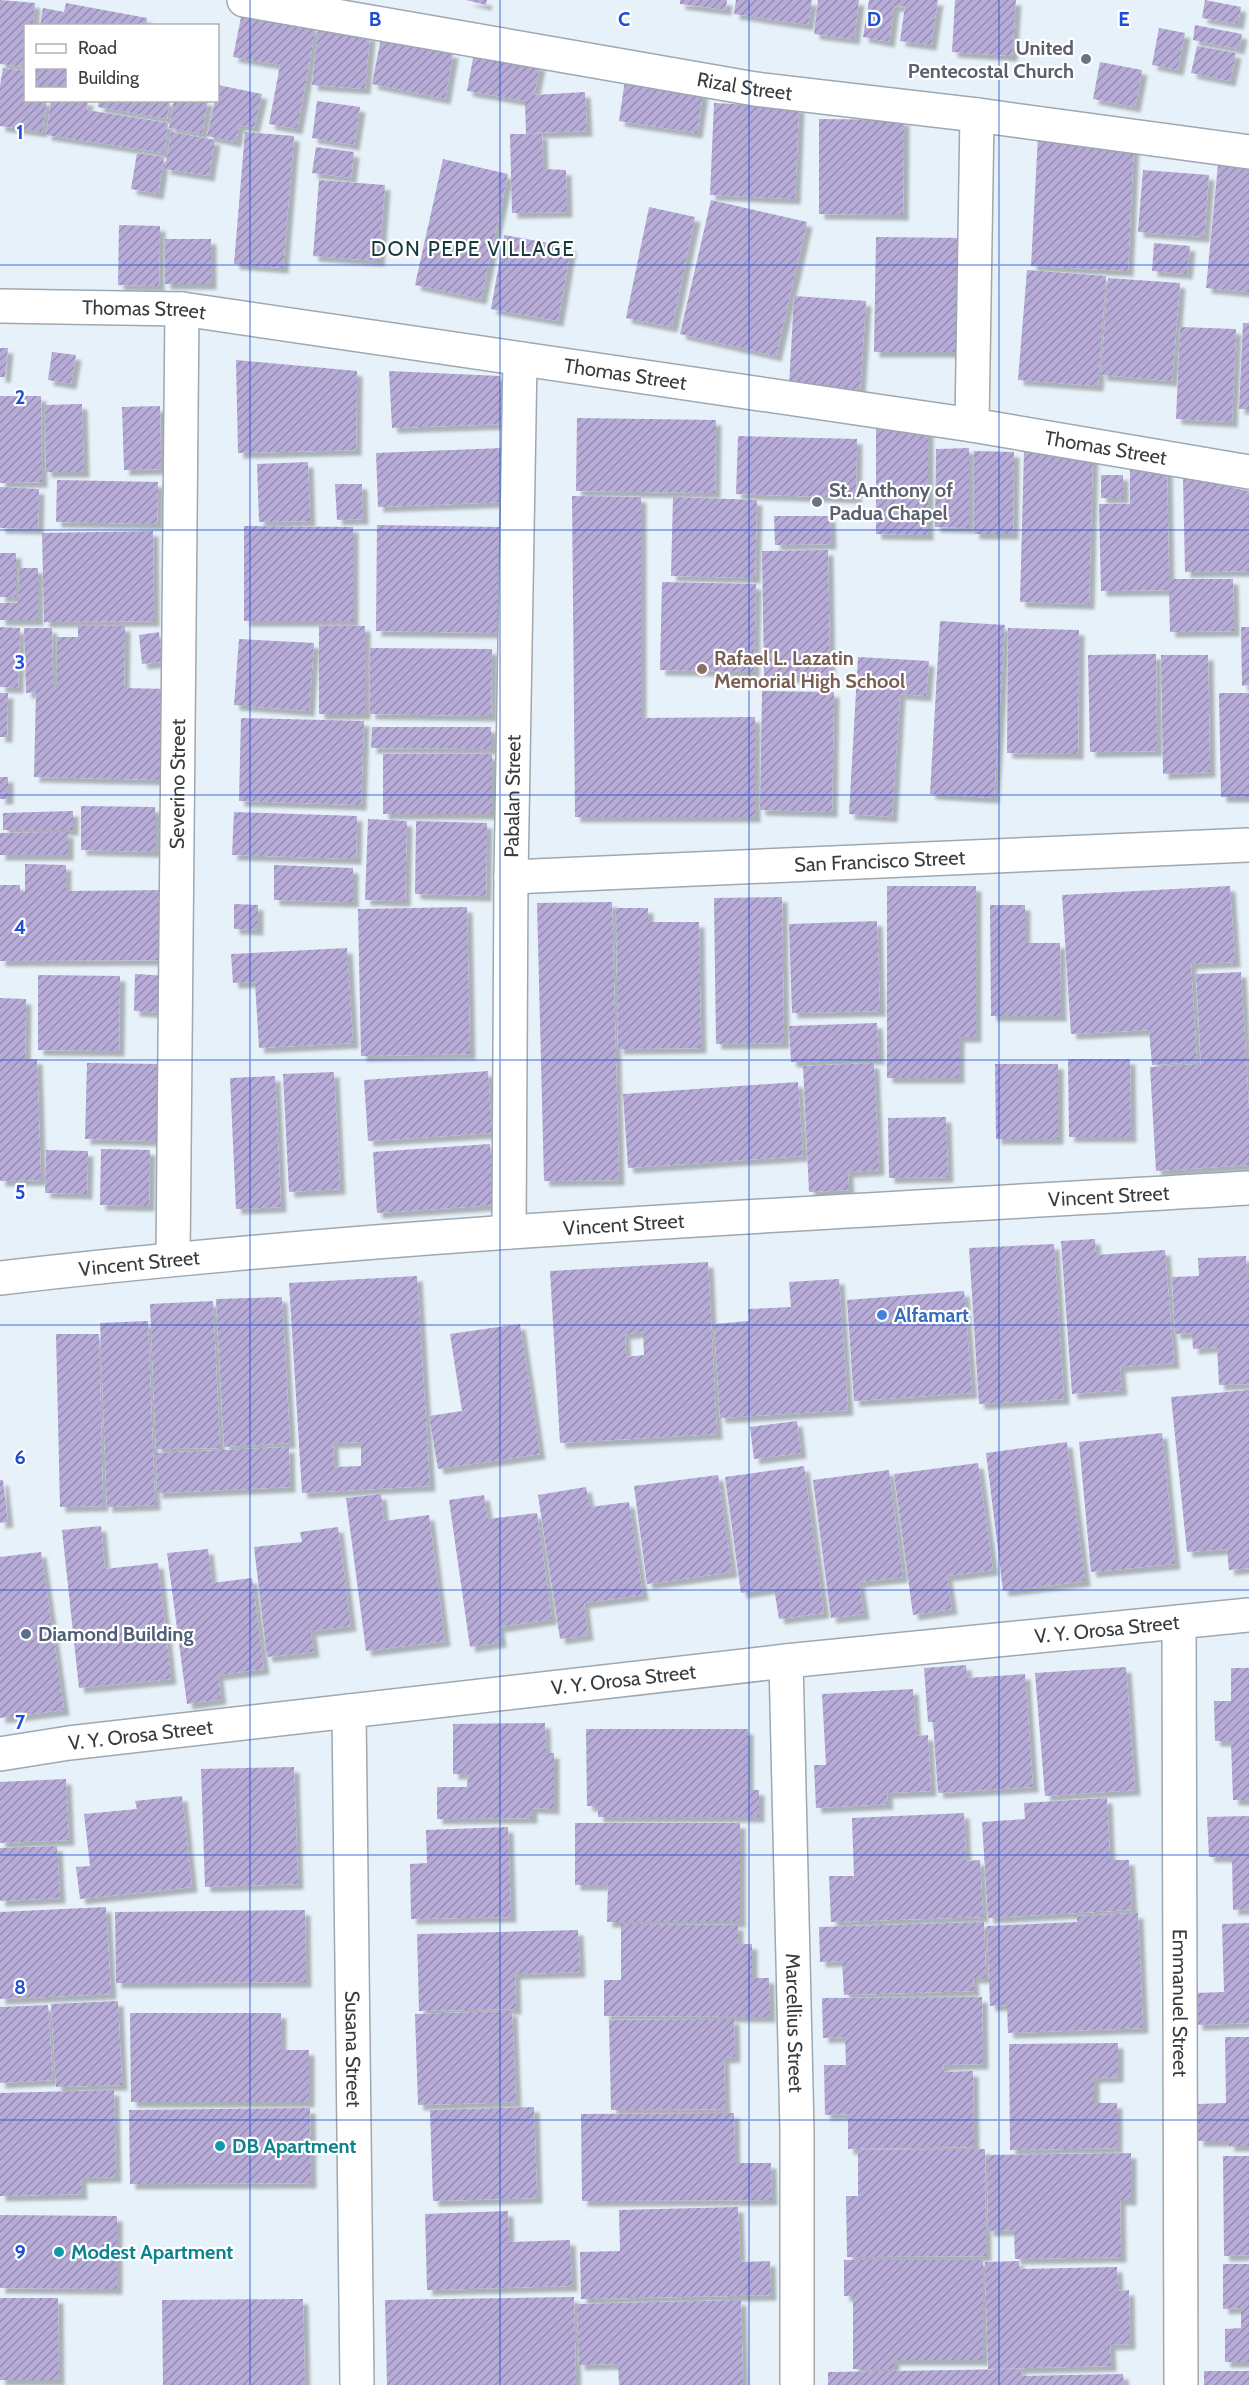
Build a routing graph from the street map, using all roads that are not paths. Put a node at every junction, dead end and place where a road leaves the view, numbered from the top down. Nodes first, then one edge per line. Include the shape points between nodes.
1 (244, 0) edge
2 (977, 115) junction
3 (1249, 152) edge
4 (0, 306) edge
5 (182, 309) junction
6 (520, 359) junction
7 (972, 425) junction
8 (1249, 472) edge
9 (1249, 845) edge
10 (511, 877) junction
11 (1249, 1188) edge
12 (509, 1232) junction
13 (173, 1258) junction
14 (0, 1278) edge
15 (1249, 1615) edge
16 (1179, 1622) junction
17 (786, 1661) junction
18 (349, 1711) junction
19 (0, 1754) edge
20 (357, 2385) edge
21 (797, 2385) edge
22 (1181, 2385) edge

1 - 2 street, Rizal Street via 755,89
2 - 3 street, Rizal Street
2 - 7 street
4 - 5 street, Thomas Street
5 - 6 street, Thomas Street
5 - 13 street, Severino Street
6 - 7 street, Thomas Street
6 - 10 street, Pabalan Street
7 - 8 street, Thomas Street
9 - 10 street, San Francisco Street
10 - 12 street, Pabalan Street
11 - 12 street, Vincent Street
12 - 13 street, Vincent Street
13 - 14 street, Vincent Street
15 - 16 street, V. Y. Orosa Street
16 - 17 street, V. Y. Orosa Street
16 - 22 street, Emmanuel Street
17 - 18 street, V. Y. Orosa Street
17 - 21 street, Marcellius Street via 797,2131
18 - 19 street, V. Y. Orosa Street
18 - 20 street, Susana Street

